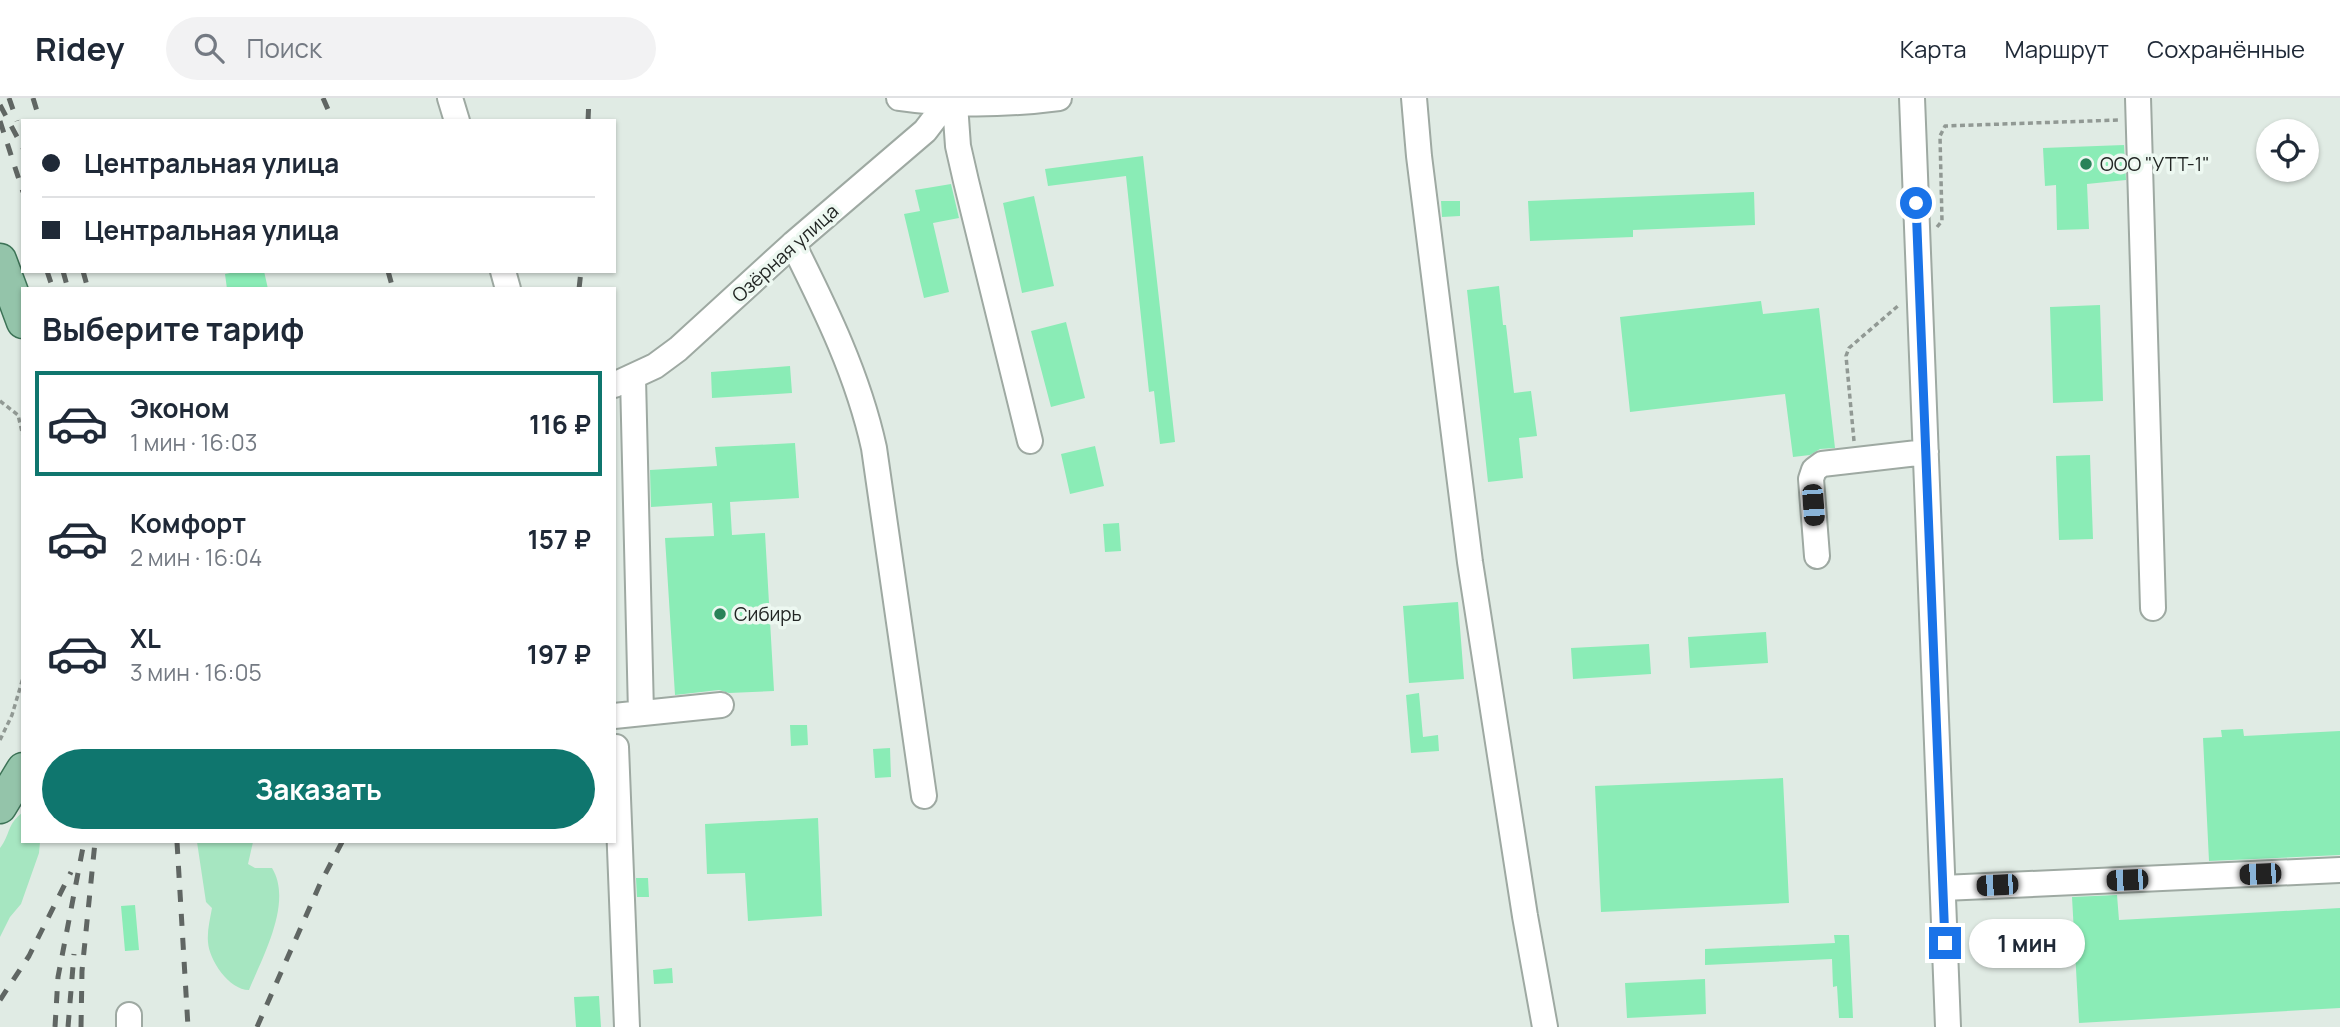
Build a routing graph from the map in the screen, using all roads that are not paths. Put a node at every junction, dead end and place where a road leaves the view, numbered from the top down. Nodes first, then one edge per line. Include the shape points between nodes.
1 (450, 98) edge
2 (899, 98) edge
3 (1059, 98) edge
4 (1414, 98) edge
5 (1912, 98) edge
6 (948, 104) junction
7 (2139, 108) edge
8 (456, 119) edge
9 (793, 244) junction
10 (0, 260) edge
11 (21, 317) edge
12 (624, 382) edge
13 (1030, 441) dead end
14 (1926, 452) junction
15 (1817, 556) dead end
16 (2153, 608) dead end
17 (722, 705) dead end
18 (641, 713) junction
19 (616, 716) edge
20 (616, 747) edge
21 (21, 772) edge
22 (924, 796) dead end
23 (0, 807) edge
24 (2340, 870) edge
25 (1943, 888) junction
26 (627, 1027) edge
27 (1545, 1027) edge
28 (1948, 1027) edge

1 - 8 street
2 - 6 street
3 - 6 street
4 - 27 street via 1470,562
5 - 14 street
6 - 9 street, Озёрная улица via 925,131
6 - 13 street
7 - 16 street
9 - 12 street, Озёрная улица via 678,349
9 - 22 street via 837,333 866,408
10 - 11 main road
12 - 18 street
14 - 15 street via 1822,464 1814,470
14 - 25 street
17 - 18 street
18 - 19 street
20 - 26 street
21 - 23 main road
24 - 25 street
25 - 28 street

